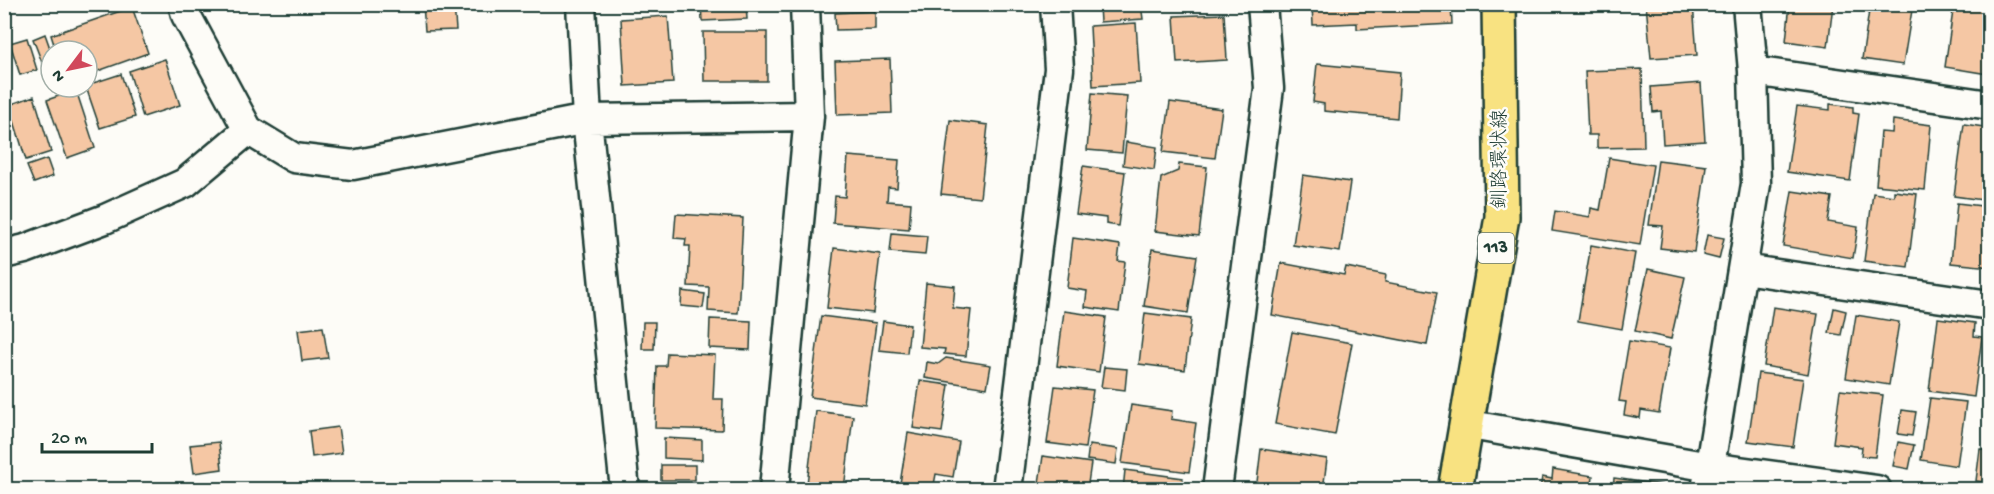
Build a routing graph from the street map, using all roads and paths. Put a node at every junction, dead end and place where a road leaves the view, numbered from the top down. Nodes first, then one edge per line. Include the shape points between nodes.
1 (183, 4) edge
2 (581, 4) edge
3 (805, 4) edge
4 (1054, 4) edge
5 (1263, 4) edge
6 (1499, 4) edge
7 (1747, 4) edge
8 (1754, 71) junction
9 (1989, 105) edge
10 (809, 116) junction
11 (587, 119) junction
12 (248, 130) junction
13 (4, 254) edge
14 (1743, 269) junction
15 (1989, 305) edge
16 (1466, 424) junction
17 (1708, 478) edge
18 (625, 489) edge
19 (774, 489) edge
20 (1007, 489) edge
21 (1217, 489) edge
22 (1455, 489) edge
23 (1877, 489) edge

1 - 12 street
2 - 11 street
3 - 10 street
4 - 20 street via 1059,69
5 - 21 street via 1269,88
6 - 16 main road, 釧路環状線 / 113 via 1502,217
7 - 8 street
8 - 9 street
8 - 14 street via 1756,184
10 - 11 street
10 - 19 street
11 - 12 street via 353,165 294,158
11 - 18 street
12 - 13 street via 185,183 105,219
14 - 15 street
14 - 17 street
16 - 17 street
16 - 22 main road, 釧路環状線 / 113
17 - 23 street

